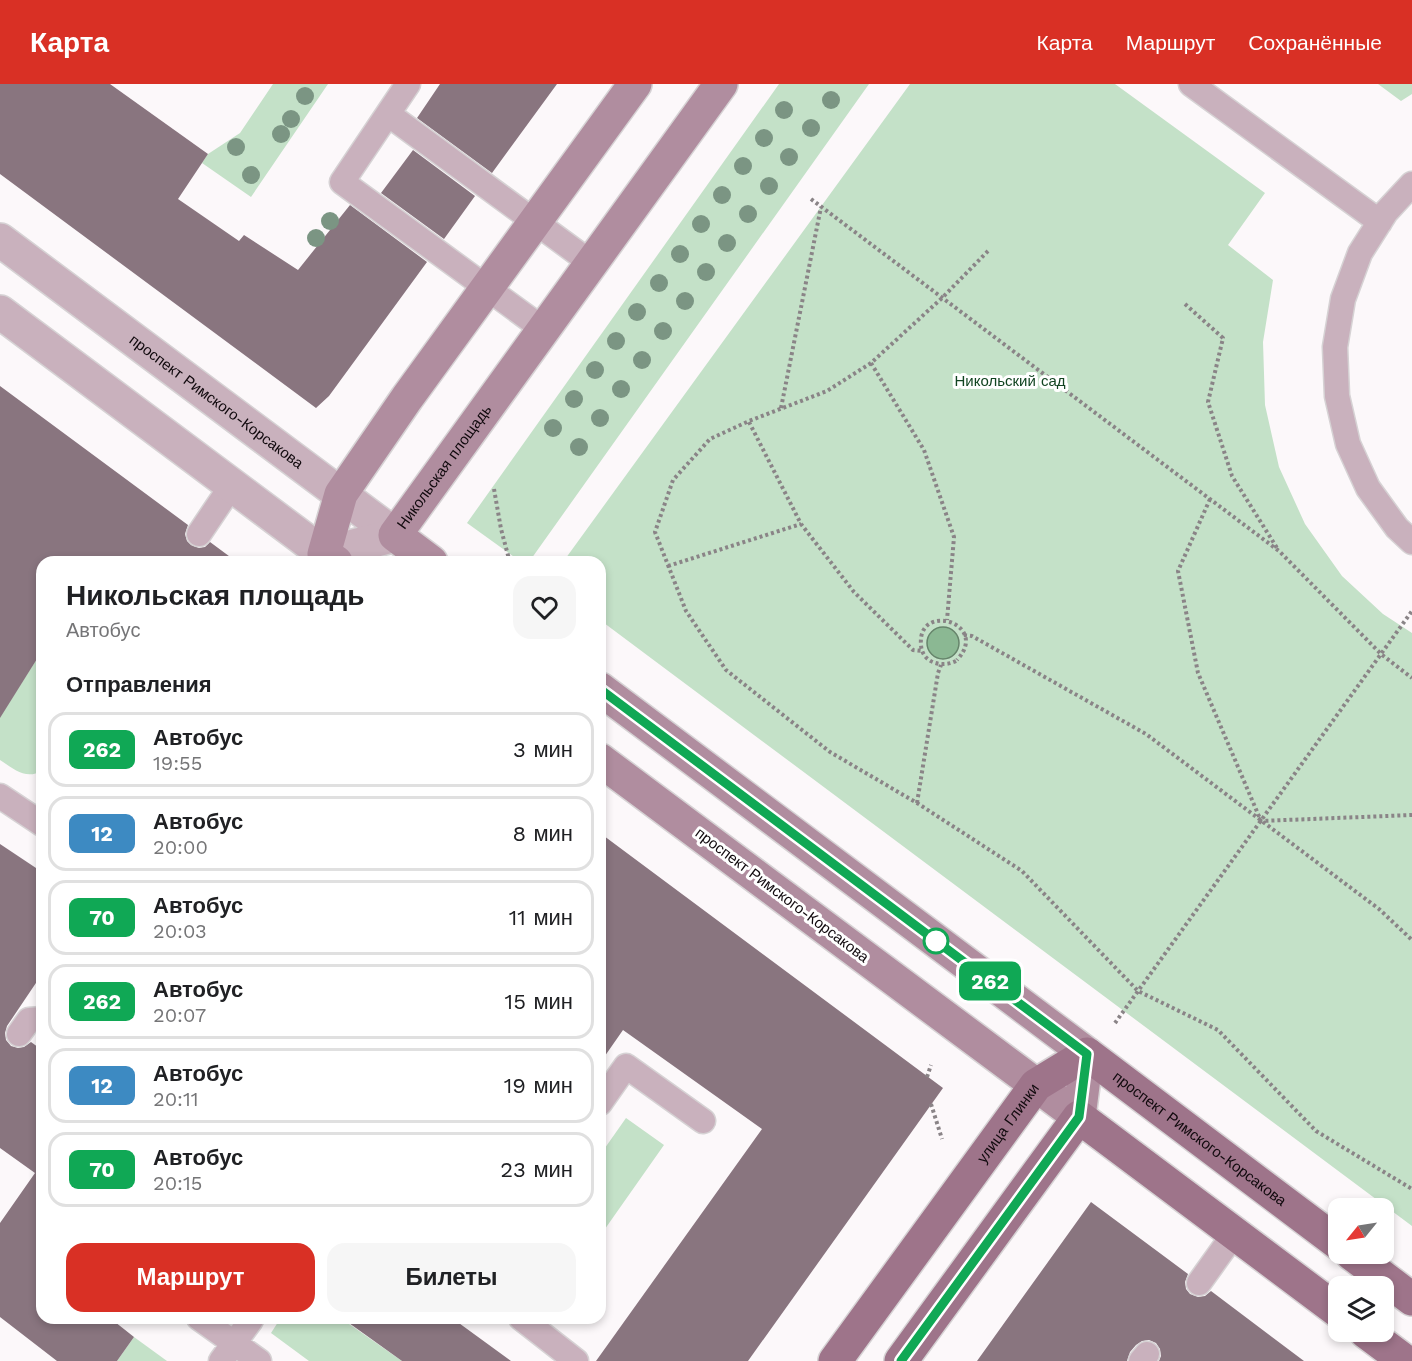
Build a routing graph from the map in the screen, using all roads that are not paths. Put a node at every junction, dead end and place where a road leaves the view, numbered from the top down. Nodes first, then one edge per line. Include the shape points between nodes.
1 (408, 84) edge
2 (635, 84) edge
3 (720, 84) edge
4 (1191, 84) edge
5 (388, 114) junction
6 (1412, 184) edge
7 (535, 222) junction
8 (1380, 222) junction
9 (0, 240) edge
10 (591, 263) junction
11 (486, 289) junction
12 (0, 312) edge
13 (543, 329) junction
14 (232, 485) junction
15 (341, 494) junction
16 (199, 534) dead end
17 (395, 535) junction
18 (1412, 542) edge
19 (327, 556) edge
20 (330, 556) edge
21 (336, 556) edge
22 (424, 556) edge
23 (606, 693) edge
24 (606, 769) edge
25 (0, 796) edge
26 (36, 820) edge
27 (36, 1019) edge
28 (19, 1034) dead end
29 (1087, 1054) junction
30 (1036, 1085) junction
31 (606, 1094) edge
32 (1079, 1117) junction
33 (703, 1121) dead end
34 (1234, 1234) junction
35 (1328, 1235) edge
36 (1365, 1264) edge
37 (1199, 1283) dead end
38 (1412, 1299) edge
39 (1328, 1304) edge
40 (204, 1324) edge
41 (248, 1324) edge
42 (529, 1324) edge
43 (1378, 1342) edge
44 (227, 1352) edge
45 (1401, 1360) edge
46 (259, 1361) edge
47 (576, 1361) edge
48 (835, 1361) edge
49 (901, 1361) edge

1 - 5 lane
2 - 7 main road
3 - 10 main road, Никольская площадь
4 - 8 lane
5 - 7 lane
5 - 11 lane via 342,182
6 - 8 lane
7 - 10 lane
7 - 11 main road
8 - 18 lane via 1360,253 1343,299 1335,347 1337,396 1348,444 1368,488
9 - 15 street, проспект Римского-Корсакова
10 - 13 main road, Никольская площадь
11 - 13 lane
11 - 15 main road
12 - 14 street
13 - 17 main road, Никольская площадь
14 - 16 lane
14 - 19 street
15 - 17 street, проспект Римского-Корсакова
15 - 20 main road
17 - 21 street, Никольская площадь
17 - 22 main road, проспект Римского-Корсакова
23 - 29 main road, проспект Римского-Корсакова
24 - 30 main road, проспект Римского-Корсакова
25 - 26 lane
27 - 28 lane via 29,1020
29 - 30 main road, улица Глинки
29 - 32 main road
29 - 35 main road, проспект Римского-Корсакова
30 - 32 main road, проспект Римского-Корсакова
30 - 48 main road, улица Глинки
31 - 33 lane via 626,1066
32 - 34 main road, проспект Римского-Корсакова
32 - 49 main road
34 - 37 lane
34 - 39 main road, проспект Римского-Корсакова
36 - 38 main road
40 - 44 lane
41 - 44 lane
42 - 47 lane
43 - 45 main road
44 - 46 lane

